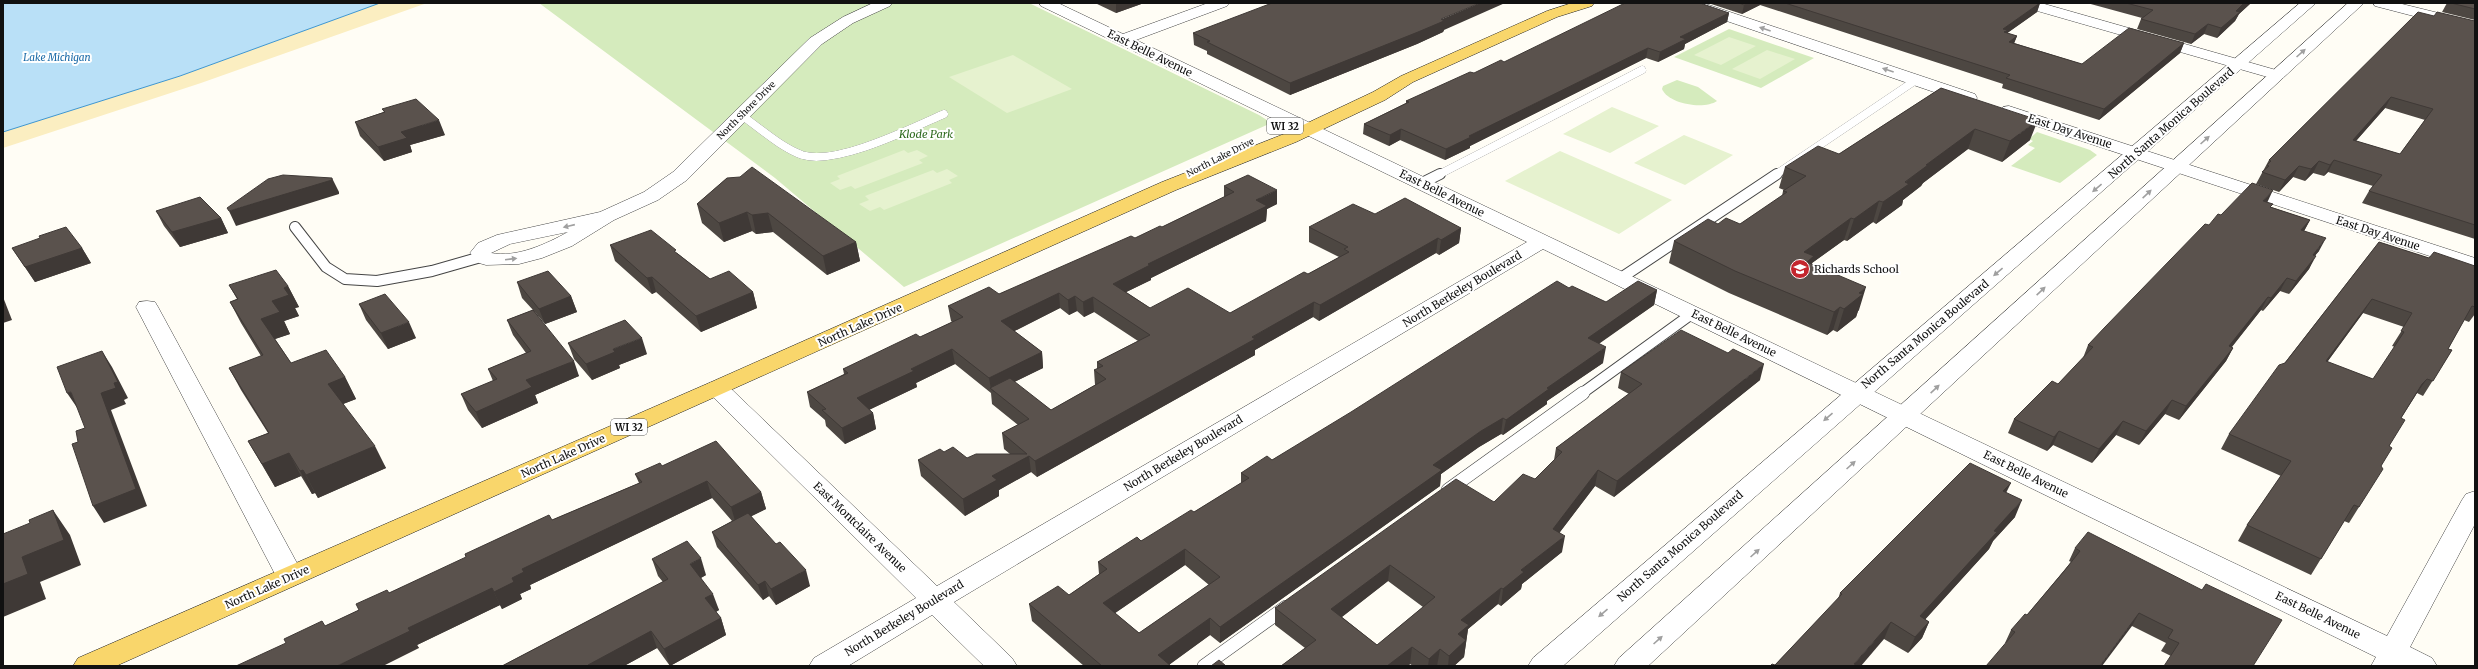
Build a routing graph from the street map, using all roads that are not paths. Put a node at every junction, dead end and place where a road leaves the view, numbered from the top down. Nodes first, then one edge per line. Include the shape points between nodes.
1 (885, 3) edge
2 (1046, 3) edge
3 (1222, 3) edge
4 (1567, 3) edge
5 (1587, 3) edge
6 (1688, 3) edge
7 (2025, 3) edge
8 (2309, 3) edge
9 (2357, 3) edge
10 (2380, 3) edge
11 (1552, 14) junction
12 (2475, 27) edge
13 (1122, 40) junction
14 (2239, 64) junction
15 (1642, 70) dead end
16 (2277, 75) junction
17 (1916, 80) junction
18 (944, 114) dead end
19 (741, 115) junction
20 (1302, 126) junction
21 (2137, 154) junction
22 (2176, 167) junction
23 (1422, 183) junction
24 (295, 227) dead end
25 (1543, 241) junction
26 (481, 257) joint
27 (2475, 265) edge
28 (1621, 278) junction
29 (147, 307) dead end
30 (1693, 313) junction
31 (718, 388) junction
32 (1857, 392) junction
33 (1906, 415) junction
34 (1436, 499) edge
35 (2475, 500) edge
36 (290, 576) junction
37 (934, 600) junction
38 (1294, 601) edge
39 (2389, 659) edge
40 (88, 666) edge
41 (824, 666) edge
42 (1002, 666) edge
43 (1204, 666) edge
44 (1543, 666) edge
45 (1629, 666) edge
46 (2422, 666) edge

1 - 19 street, North Shore Drive via 848,20 816,41
2 - 13 street, East Belle Avenue
3 - 13 street
4 - 11 main road, North Lake Drive / WI 32
5 - 11 main road, North Lake Drive / WI 32
17 -> 6 street, East Day Avenue
7 - 14 street
8 - 14 street, North Santa Monica Boulevard
16 -> 9 street
10 - 12 street
11 - 20 main road, North Lake Drive / WI 32 via 1407,79 1379,96
13 - 20 street, East Belle Avenue
14 - 16 street
14 - 21 street, North Santa Monica Boulevard
15 - 23 lane
22 -> 16 street
17 - 21 street, East Day Avenue
17 - 28 lane
18 - 19 lane via 847,151 815,157 802,155
19 - 26 street, North Shore Drive via 670,184 651,196 607,216 504,238 485,248 480,253
20 - 23 street, East Belle Avenue
20 - 31 main road, North Lake Drive / WI 32
21 - 22 street, East Day Avenue
21 -> 32 street, North Santa Monica Boulevard
22 - 27 street, East Day Avenue
33 -> 22 street
23 - 25 street, East Belle Avenue
24 - 26 lane via 326,267 345,279 377,281 432,271
25 - 28 street, East Belle Avenue
25 - 37 street, North Berkeley Boulevard
28 - 30 street, East Belle Avenue
29 - 36 street
30 - 32 street, East Belle Avenue
30 - 34 lane
31 - 36 main road, North Lake Drive / WI 32
31 - 37 street, East Montclaire Avenue
32 - 33 street, East Belle Avenue
32 -> 44 street, North Santa Monica Boulevard
33 - 39 street, East Belle Avenue
45 -> 33 street
35 - 39 street
36 - 40 main road, North Lake Drive / WI 32
37 - 41 street, North Berkeley Boulevard
37 - 42 street, East Montclaire Avenue
38 - 43 lane
39 - 46 street, East Belle Avenue

